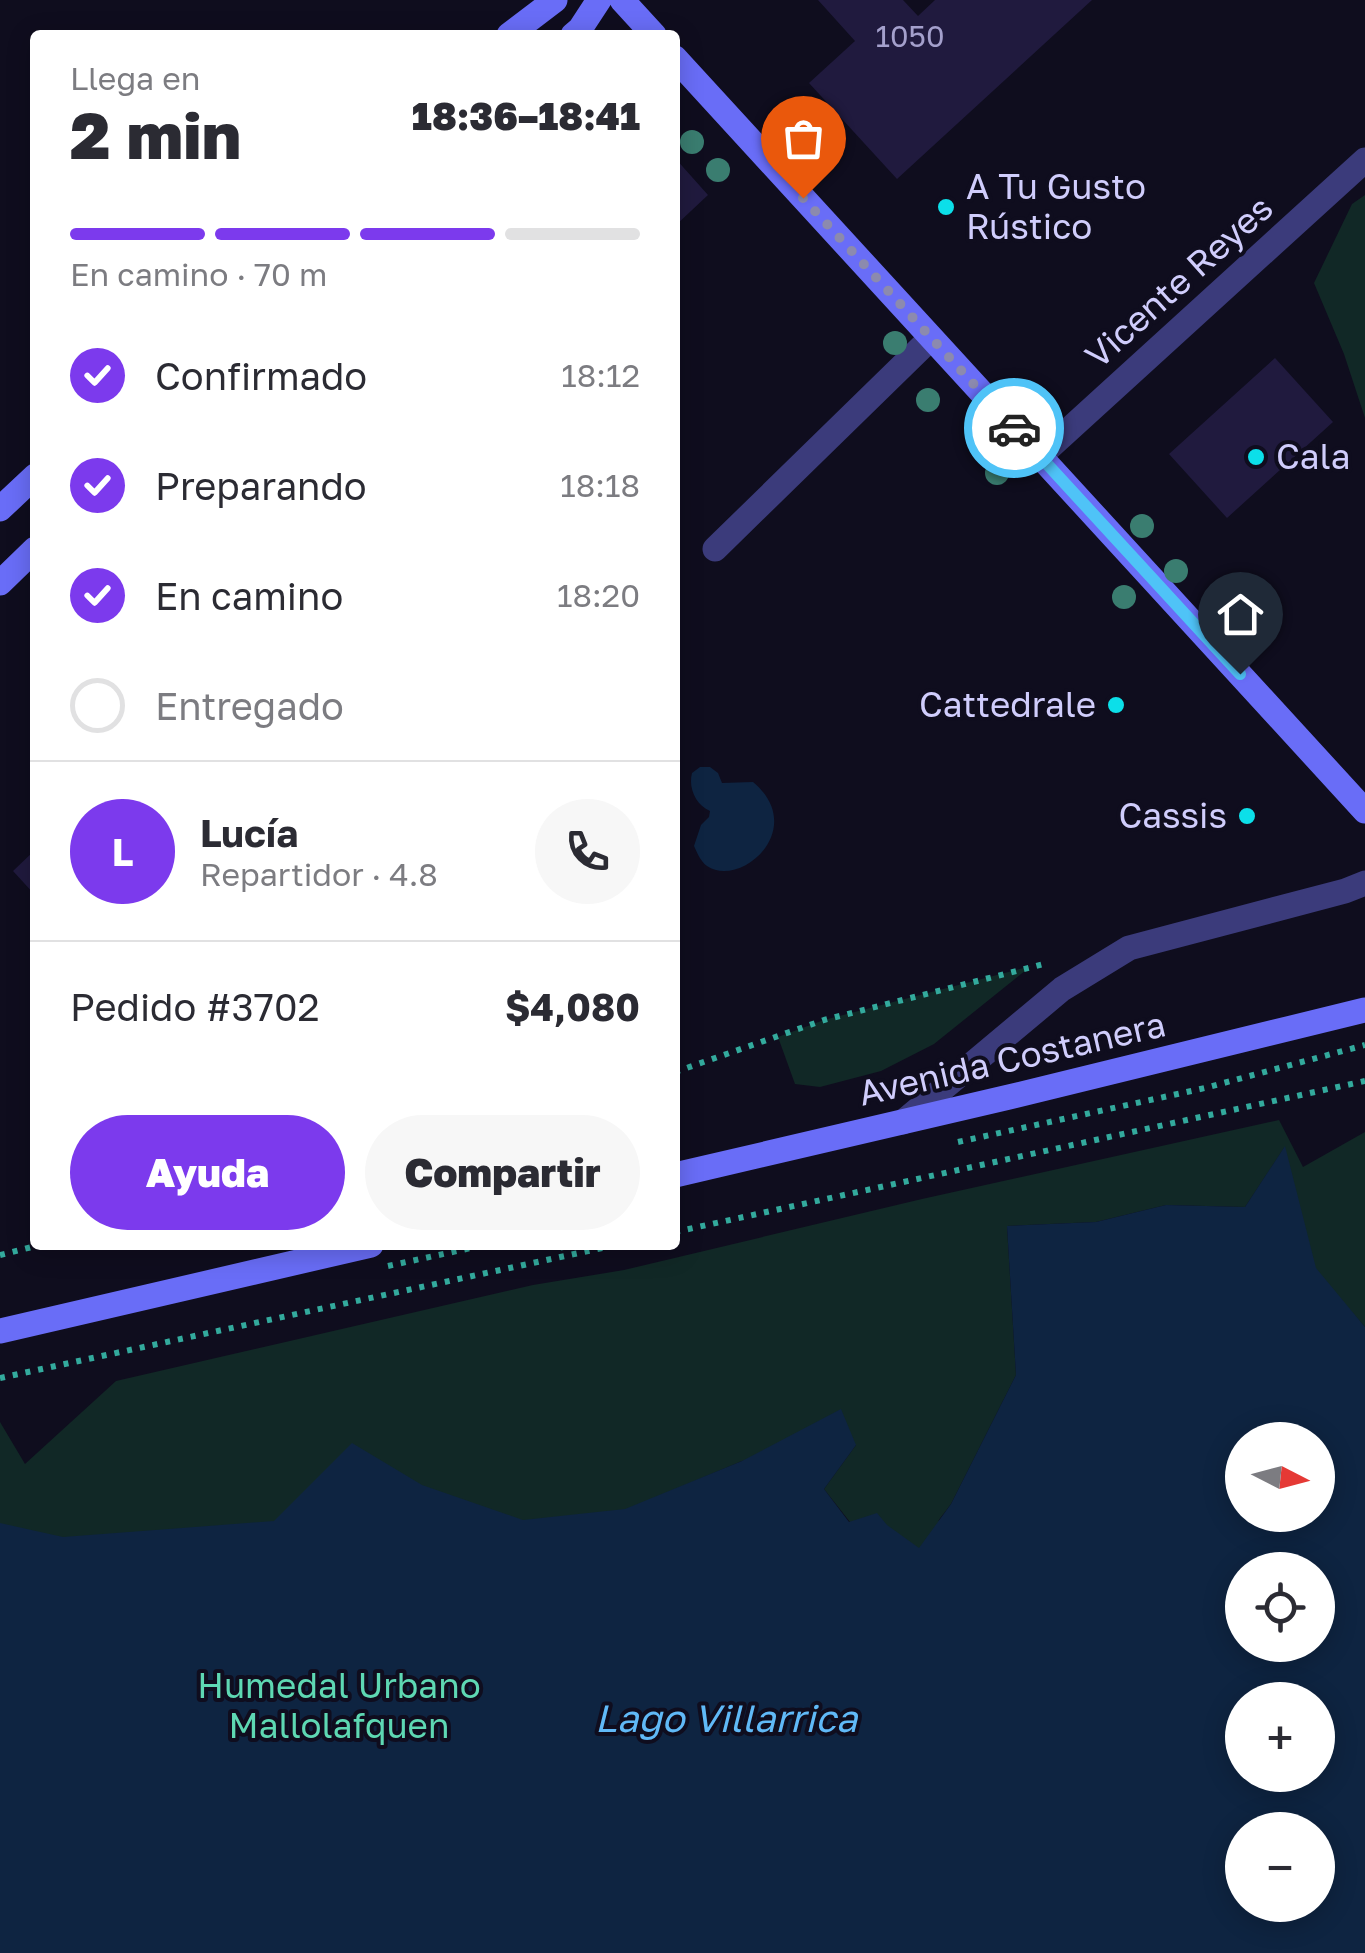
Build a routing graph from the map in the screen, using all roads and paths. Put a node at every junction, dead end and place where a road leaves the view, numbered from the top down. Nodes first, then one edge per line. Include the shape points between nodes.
1 (555, 0) edge
2 (598, 0) edge
3 (622, 0) edge
4 (516, 30) edge
5 (578, 30) edge
6 (649, 30) edge
7 (680, 63) edge
8 (1365, 160) edge
9 (931, 338) junction
10 (1040, 456) junction
11 (30, 481) edge
12 (0, 508) edge
13 (715, 548) dead end
14 (30, 554) edge
15 (0, 584) edge
16 (1365, 811) edge
17 (1355, 887) edge
18 (1365, 910) edge
19 (1050, 962) dead end
20 (1365, 1010) edge
21 (1365, 1046) edge
22 (680, 1070) edge
23 (1365, 1081) edge
24 (903, 1122) junction
25 (954, 1142) dead end
26 (680, 1174) edge
27 (680, 1231) edge
28 (30, 1248) edge
29 (349, 1250) edge
30 (564, 1250) edge
31 (593, 1250) edge
32 (0, 1255) edge
33 (565, 1256) junction
34 (0, 1331) edge
35 (0, 1378) edge

1 - 4 main road
2 - 5 main road
3 - 6 main road
7 - 9 main road
8 - 10 street, Vicente Reyes
9 - 10 main road
9 - 13 street
10 - 16 main road
11 - 12 main road
14 - 15 main road
17 - 18 street
17 - 24 street via 1129,948 1062,989
19 - 22 path via 824,1020
20 - 24 main road, Avenida Costanera
21 - 25 path
23 - 27 path
24 - 26 main road, Avenida Costanera
28 - 32 path
29 - 34 main road
30 - 33 path
31 - 33 path
33 - 35 path

